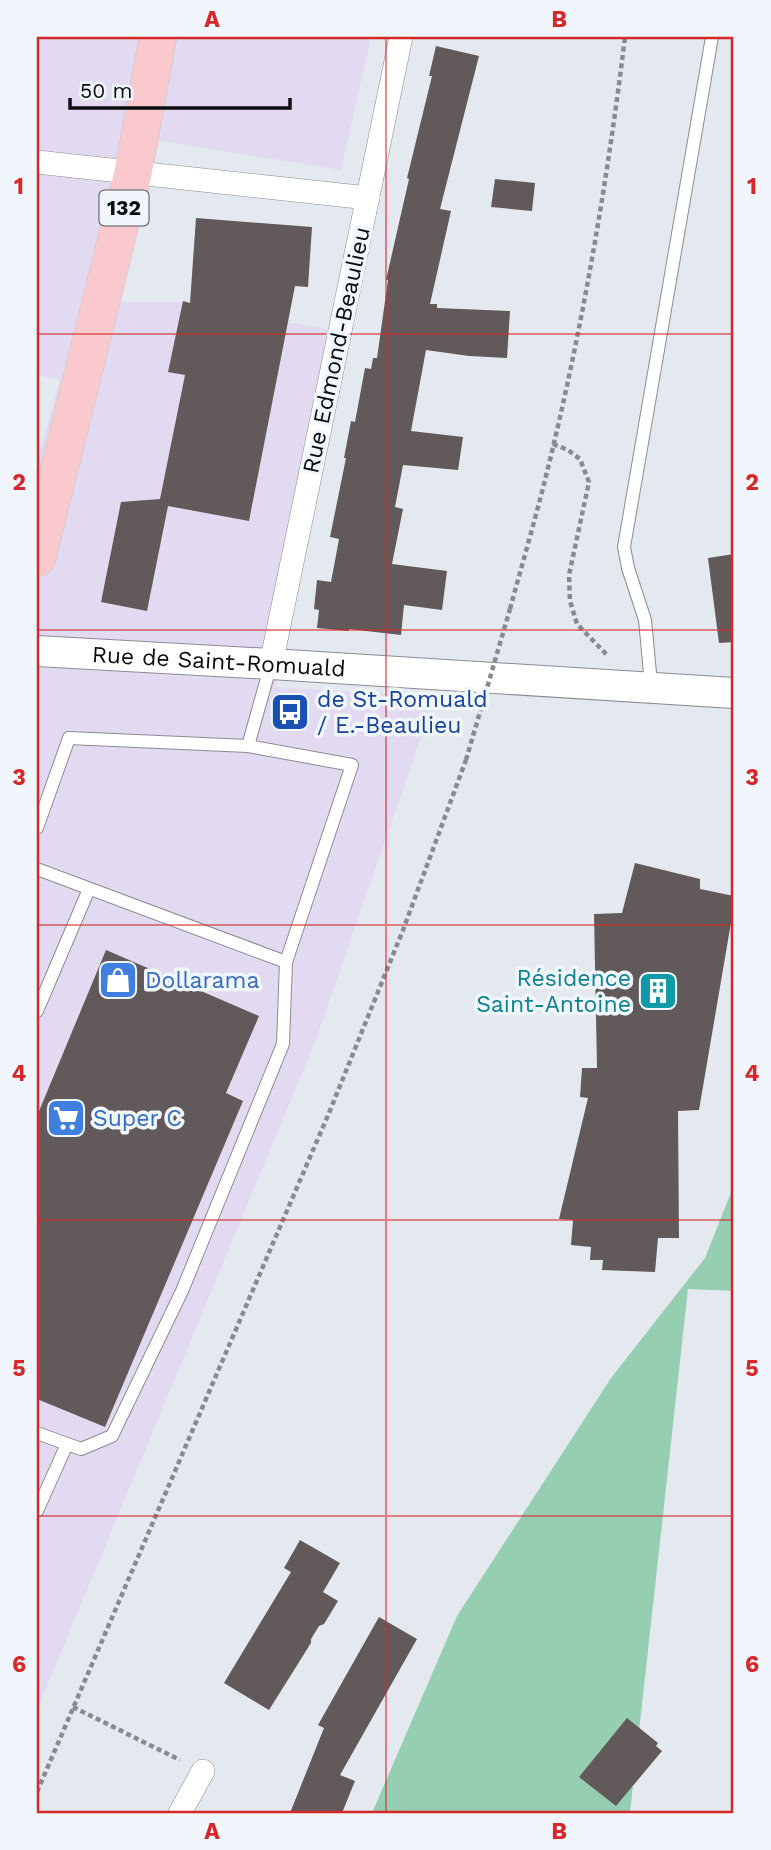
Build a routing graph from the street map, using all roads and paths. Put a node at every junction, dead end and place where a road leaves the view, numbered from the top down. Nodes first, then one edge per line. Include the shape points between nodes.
1 (158, 37) edge
2 (401, 37) edge
3 (625, 37) edge
4 (712, 37) edge
5 (37, 162) edge
6 (133, 173) junction
7 (368, 198) junction
8 (553, 444) junction
9 (37, 558) edge
10 (37, 651) edge
11 (271, 664) junction
12 (645, 688) junction
13 (734, 693) edge
14 (248, 746) junction
15 (37, 828) edge
16 (37, 870) edge
17 (89, 889) junction
18 (286, 962) junction
19 (37, 1011) edge
20 (37, 1433) edge
21 (67, 1444) junction
22 (37, 1511) edge
23 (73, 1707) junction
24 (203, 1771) joint
25 (37, 1792) edge
26 (180, 1813) edge

1 - 6 main road, 132
2 - 7 street, Rue Edmond-Beaulieu
3 - 8 path via 613,137
4 - 12 lane via 624,547 645,620 650,673
5 - 6 street
6 - 7 street
6 - 9 main road, 132
7 - 11 street, Rue Edmond-Beaulieu
8 - 12 path via 580,459 589,482 569,575 577,624
8 - 23 path, bridge via 466,760 403,930 330,1113
10 - 11 street, Rue de Saint-Romuald
11 - 12 street, Rue de Saint-Romuald
11 - 14 lane
12 - 13 street, Rue de Saint-Romuald
14 - 15 lane via 69,738
14 - 18 lane via 352,765
16 - 17 lane
17 - 18 lane
17 - 19 lane
18 - 21 lane via 283,1044 182,1291 112,1436 81,1449
20 - 21 lane
21 - 22 lane
23 - 24 path
23 - 25 path
24 - 26 street

